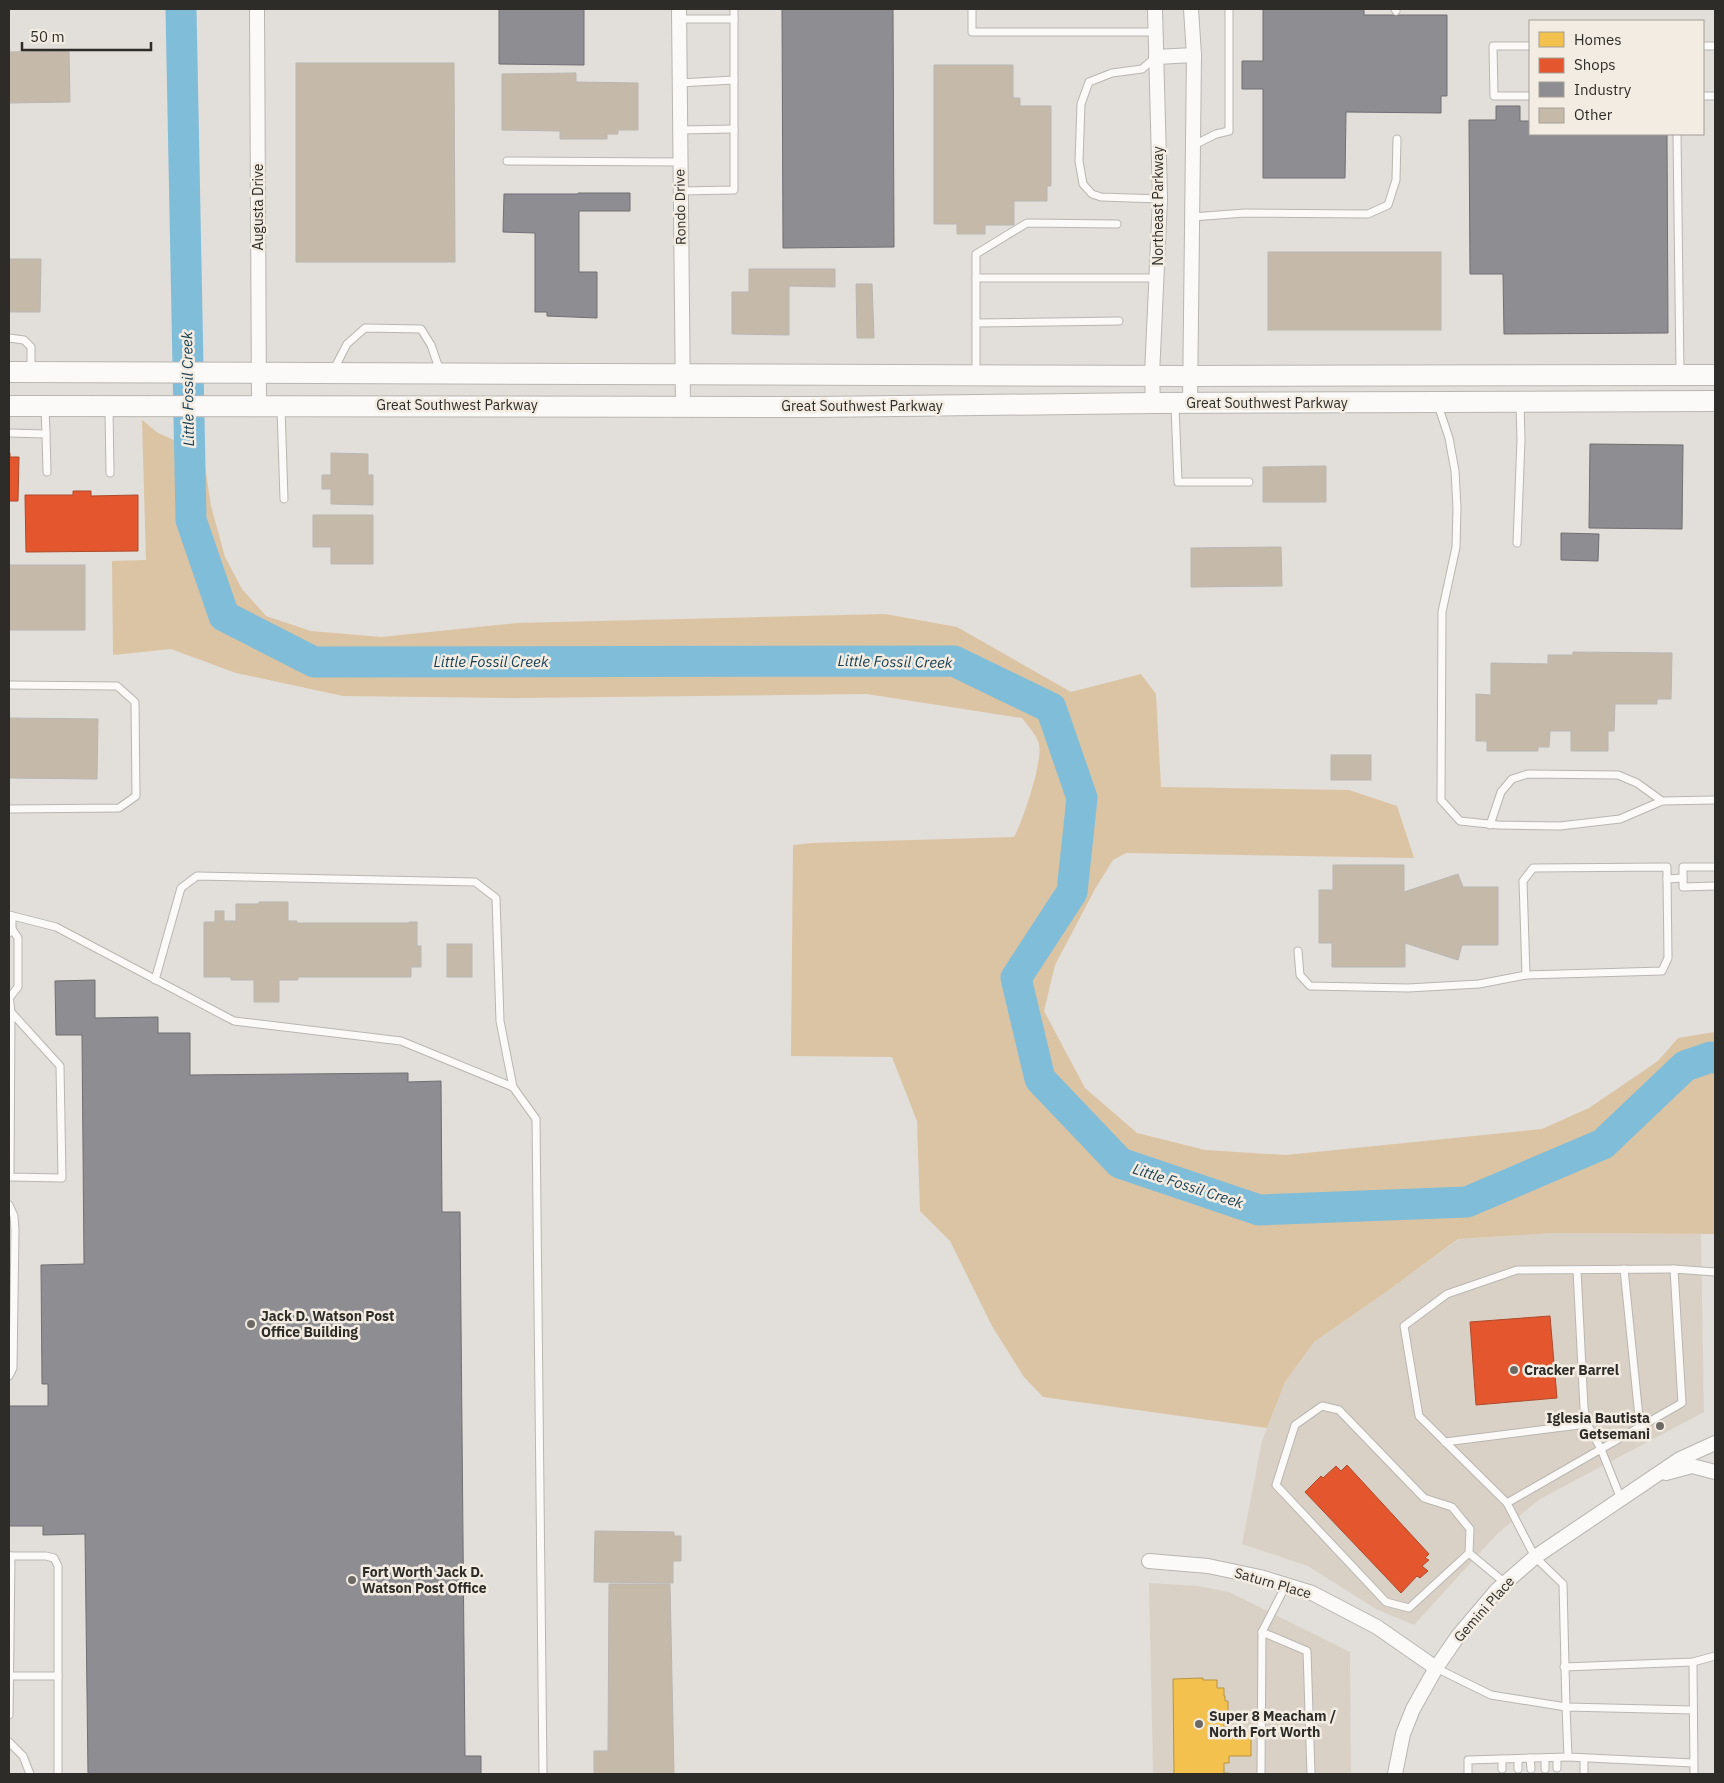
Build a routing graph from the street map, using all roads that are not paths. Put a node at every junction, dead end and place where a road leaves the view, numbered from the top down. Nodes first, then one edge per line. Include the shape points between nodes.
1 (257, 9) edge
2 (734, 9) edge
3 (972, 9) edge
4 (1155, 9) edge
5 (1191, 9) edge
6 (1229, 9) edge
7 (679, 14) edge
8 (734, 19) junction
9 (1155, 32) junction
10 (1529, 46) edge
11 (1194, 56) junction
12 (1156, 57) junction
13 (734, 80) junction
14 (679, 83) junction
15 (1529, 96) edge
16 (734, 129) junction
17 (680, 130) junction
18 (1677, 135) edge
19 (1397, 140) dead end
20 (1192, 146) junction
21 (508, 161) dead end
22 (680, 162) junction
23 (680, 191) junction
24 (1160, 199) junction
25 (1191, 217) junction
26 (1117, 224) dead end
27 (976, 278) junction
28 (1157, 278) junction
29 (1119, 321) dead end
30 (976, 323) junction
31 (9, 338) edge
32 (9, 372) edge
33 (31, 372) junction
34 (250, 373) junction
35 (332, 373) junction
36 (441, 373) junction
37 (682, 374) junction
38 (976, 375) junction
39 (1152, 375) junction
40 (1715, 375) edge
41 (1189, 376) junction
42 (1680, 376) junction
43 (1715, 401) edge
44 (1437, 402) junction
45 (1153, 403) junction
46 (1182, 403) junction
47 (1520, 403) junction
48 (251, 405) junction
49 (281, 405) junction
50 (9, 406) edge
51 (46, 406) junction
52 (109, 406) junction
53 (683, 406) junction
54 (9, 433) edge
55 (46, 434) junction
56 (47, 472) dead end
57 (110, 473) dead end
58 (1249, 482) dead end
59 (284, 499) dead end
60 (1517, 543) dead end
61 (9, 685) edge
62 (1715, 800) edge
63 (1662, 801) junction
64 (9, 809) edge
65 (1490, 824) junction
66 (1715, 866) edge
67 (1683, 878) junction
68 (1667, 879) junction
69 (1715, 886) edge
70 (10, 915) edge
71 (10, 931) edge
72 (1298, 951) dead end
73 (1526, 975) junction
74 (155, 980) junction
75 (9, 996) edge
76 (10, 1014) edge
77 (10, 1076) edge
78 (513, 1087) junction
79 (9, 1205) edge
80 (1624, 1269) junction
81 (1674, 1269) junction
82 (1577, 1270) junction
83 (1715, 1272) edge
84 (9, 1376) edge
85 (1587, 1424) junction
86 (1640, 1427) junction
87 (1445, 1442) junction
88 (1715, 1443) edge
89 (1601, 1449) junction
90 (1715, 1472) edge
91 (1658, 1475) junction
92 (1621, 1499) junction
93 (1507, 1503) junction
94 (1469, 1553) junction
95 (10, 1556) edge
96 (1534, 1556) junction
97 (1149, 1561) dead end
98 (1505, 1583) junction
99 (1286, 1585) junction
100 (1262, 1632) junction
101 (1715, 1656) edge
102 (1693, 1662) junction
103 (1564, 1667) junction
104 (1436, 1668) junction
105 (9, 1676) edge
106 (58, 1676) junction
107 (1566, 1707) junction
108 (1692, 1710) junction
109 (9, 1715) edge
110 (9, 1742) edge
111 (1530, 1758) junction
112 (1545, 1758) junction
113 (1557, 1758) junction
114 (1568, 1758) junction
115 (1584, 1758) junction
116 (1502, 1759) junction
117 (1518, 1759) junction
118 (1694, 1763) junction
119 (1557, 1768) dead end
120 (1502, 1769) dead end
121 (1518, 1769) dead end
122 (1531, 1769) dead end
123 (1545, 1769) dead end
124 (30, 1774) edge
125 (58, 1774) edge
126 (543, 1774) edge
127 (1261, 1774) edge
128 (1310, 1774) edge
129 (1395, 1774) edge
130 (1468, 1774) edge
131 (1584, 1774) edge
132 (1694, 1774) edge

1 - 34 street, Augusta Drive
2 - 8 lane
3 - 9 lane via 972,32
4 - 9 street, Northeast Parkway
5 - 11 street
6 - 20 lane via 1229,131
7 - 8 lane
7 - 14 street, Rondo Drive
8 - 13 lane
9 - 12 street, Northeast Parkway
10 - 15 lane via 1493,46 1494,96
11 - 12 street
11 - 20 street
12 - 24 street, Northeast Parkway
12 - 24 lane via 1142,69 1112,73 1089,82 1081,104 1079,161 1083,184 1092,194
13 - 14 lane
13 - 16 lane
14 - 17 street, Rondo Drive
16 - 17 lane
16 - 23 lane via 734,190
17 - 22 street, Rondo Drive
18 - 42 lane
19 - 25 lane via 1396,180 1388,205 1368,214 1245,213
20 - 25 street
21 - 22 lane
22 - 23 street, Rondo Drive
23 - 37 street, Rondo Drive
24 - 28 street, Northeast Parkway
25 - 41 street
26 - 27 lane via 1027,223 976,254
27 - 28 lane
27 - 30 lane
28 - 39 street, Northeast Parkway
29 - 30 lane
30 - 38 lane
31 - 33 lane via 24,340 31,347
32 - 33 street, Great Southwest Parkway
33 - 34 street, Great Southwest Parkway
34 - 35 street, Great Southwest Parkway
34 - 48 street, Augusta Drive
35 - 36 street, Great Southwest Parkway
35 - 36 lane via 347,344 365,328 421,329
36 - 37 street, Great Southwest Parkway
37 - 38 street, Great Southwest Parkway
37 - 53 street, Rondo Drive
38 - 39 street, Great Southwest Parkway
39 - 41 street, Great Southwest Parkway
39 - 45 street, Northeast Parkway
40 - 42 street, Great Southwest Parkway
41 - 42 street, Great Southwest Parkway
41 - 46 street
43 - 47 street, Great Southwest Parkway
44 - 46 street, Great Southwest Parkway
44 - 47 street, Great Southwest Parkway
44 - 65 lane via 1449,438 1457,508 1456,547 1442,612 1441,800 1460,821
45 - 46 street, Great Southwest Parkway
45 - 53 street, Great Southwest Parkway
46 - 58 lane via 1178,482
47 - 60 lane
48 - 49 street, Great Southwest Parkway
48 - 52 street, Great Southwest Parkway
49 - 53 street, Great Southwest Parkway
49 - 59 lane
50 - 51 street, Great Southwest Parkway
51 - 52 street, Great Southwest Parkway
51 - 55 lane
52 - 57 lane
54 - 55 lane
55 - 56 lane
61 - 64 lane via 117,686 135,702 136,796 119,808
62 - 63 lane
63 - 65 lane via 1620,819 1560,826
63 - 65 lane via 1637,783 1618,775 1528,774 1512,779 1501,792
66 - 67 lane via 1683,867
67 - 68 lane
67 - 69 lane via 1683,887
68 - 73 lane via 1668,958 1662,971
68 - 73 lane via 1667,867 1533,868 1523,881
70 - 71 lane
70 - 74 lane via 56,927
71 - 75 lane via 18,938 18,987
72 - 73 lane via 1300,975 1310,986 1426,987 1479,984
74 - 78 lane via 234,1021 401,1041
74 - 78 lane via 182,888 197,876 475,882 496,898 500,1021
75 - 76 lane
76 - 77 lane
76 - 77 lane via 60,1066 62,1178 10,1177
78 - 126 lane via 536,1120
79 - 84 lane via 15,1230 13,1368
80 - 81 lane
80 - 82 lane
80 - 86 lane
81 - 83 lane
81 - 86 lane via 1682,1404
82 - 85 lane
82 - 87 lane via 1517,1270 1447,1294 1404,1326 1419,1416
85 - 87 lane
85 - 89 lane
86 - 89 lane
87 - 93 lane
88 - 91 street, Gemini Place via 1680,1459
89 - 92 lane
89 - 93 lane
90 - 91 street, Gemini Place via 1692,1466
91 - 92 street, Gemini Place
92 - 96 street, Gemini Place
93 - 96 lane
94 - 94 lane via 1470,1529 1452,1507 1424,1498 1339,1410 1322,1406 1295,1425 1276,1486 1386,1602 1409,1608
94 - 98 lane
95 - 105 lane
95 - 106 lane via 46,1556 54,1558 58,1566
96 - 98 street, Gemini Place
96 - 103 lane via 1563,1584
97 - 99 street, Saturn Place via 1208,1566
98 - 104 street, Gemini Place via 1458,1636
99 - 100 lane
99 - 104 street, Saturn Place via 1312,1593 1377,1627
100 - 127 lane
100 - 128 lane via 1306,1651
101 - 102 lane
102 - 103 lane
102 - 108 lane
103 - 107 lane
104 - 107 lane via 1491,1695
104 - 129 street, Gemini Place via 1403,1734
105 - 106 lane
105 - 109 lane
106 - 125 lane
107 - 108 lane
107 - 114 lane
108 - 118 lane
110 - 124 lane via 23,1756
111 - 112 lane
111 - 117 lane
111 - 122 lane
112 - 113 lane
112 - 123 lane
113 - 114 lane
113 - 119 lane
114 - 115 lane
115 - 118 lane
115 - 131 lane
116 - 117 lane
116 - 120 lane
116 - 130 lane via 1468,1760
117 - 121 lane
118 - 132 lane

